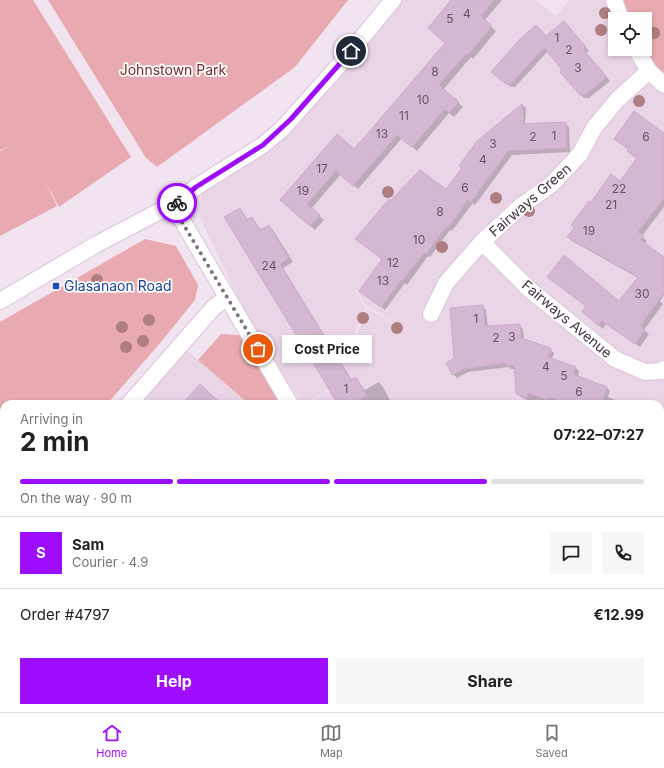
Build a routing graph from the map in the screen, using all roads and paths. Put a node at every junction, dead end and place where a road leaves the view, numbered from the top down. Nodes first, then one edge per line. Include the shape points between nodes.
1 (393, 0) edge
2 (614, 0) edge
3 (618, 12) edge
4 (640, 56) edge
5 (649, 71) junction
6 (664, 85) edge
7 (175, 206) junction
8 (482, 242) junction
9 (227, 298) junction
10 (0, 300) edge
11 (431, 314) dead end
12 (664, 369) edge
13 (133, 400) edge
14 (288, 400) edge

1 - 7 street via 282,129 263,145 196,187
2 - 3 street
4 - 5 street
5 - 6 street
5 - 8 street, Fairways Green via 617,100 594,128 580,154 552,184 521,206
7 - 9 street
7 - 10 street via 156,213 98,244
8 - 11 street, Fairways Green via 446,283
8 - 12 street, Fairways Avenue via 529,289 615,359 645,372
9 - 13 street via 214,307
9 - 14 street

